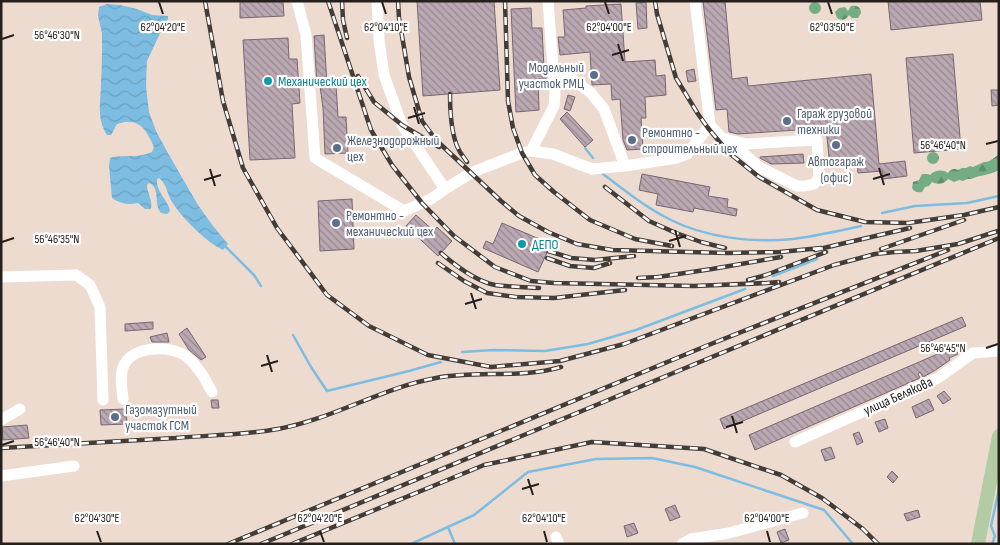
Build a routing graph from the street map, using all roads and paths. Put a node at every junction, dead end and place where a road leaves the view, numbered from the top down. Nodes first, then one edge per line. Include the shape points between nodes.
1 (297, 1) edge
2 (377, 1) edge
3 (548, 1) edge
4 (695, 1) edge
5 (554, 74) junction
6 (710, 125) junction
7 (730, 140) junction
8 (531, 151) junction
9 (625, 166) junction
10 (445, 189) junction
11 (1, 277) edge
12 (999, 351) edge
13 (212, 392) dead end
14 (123, 399) dead end
15 (104, 400) dead end
16 (20, 409) dead end
17 (1, 420) edge
18 (999, 436) edge
19 (795, 442) dead end
20 (74, 466) dead end
21 (1, 476) edge
22 (803, 513) dead end
23 (682, 544) edge
24 (978, 544) edge

1 - 10 street via 306,35 315,158 404,211
2 - 10 street via 384,75 402,125
3 - 5 street
4 - 6 street
5 - 8 street via 554,106
5 - 9 street via 572,79 591,93 604,109
6 - 7 street via 722,138
6 - 9 street via 687,154
7 - 7 street via 746,144 817,140 819,178 814,184 797,186 759,167
8 - 9 street via 552,154 592,169
8 - 10 street via 471,173
11 - 15 street via 76,275 90,285 100,307
12 - 19 street, улица Белякова via 973,353 938,378
13 - 14 street via 200,370 186,356 157,348 142,351 125,363 122,371
16 - 17 street
18 - 24 main road
20 - 21 street
22 - 23 street

